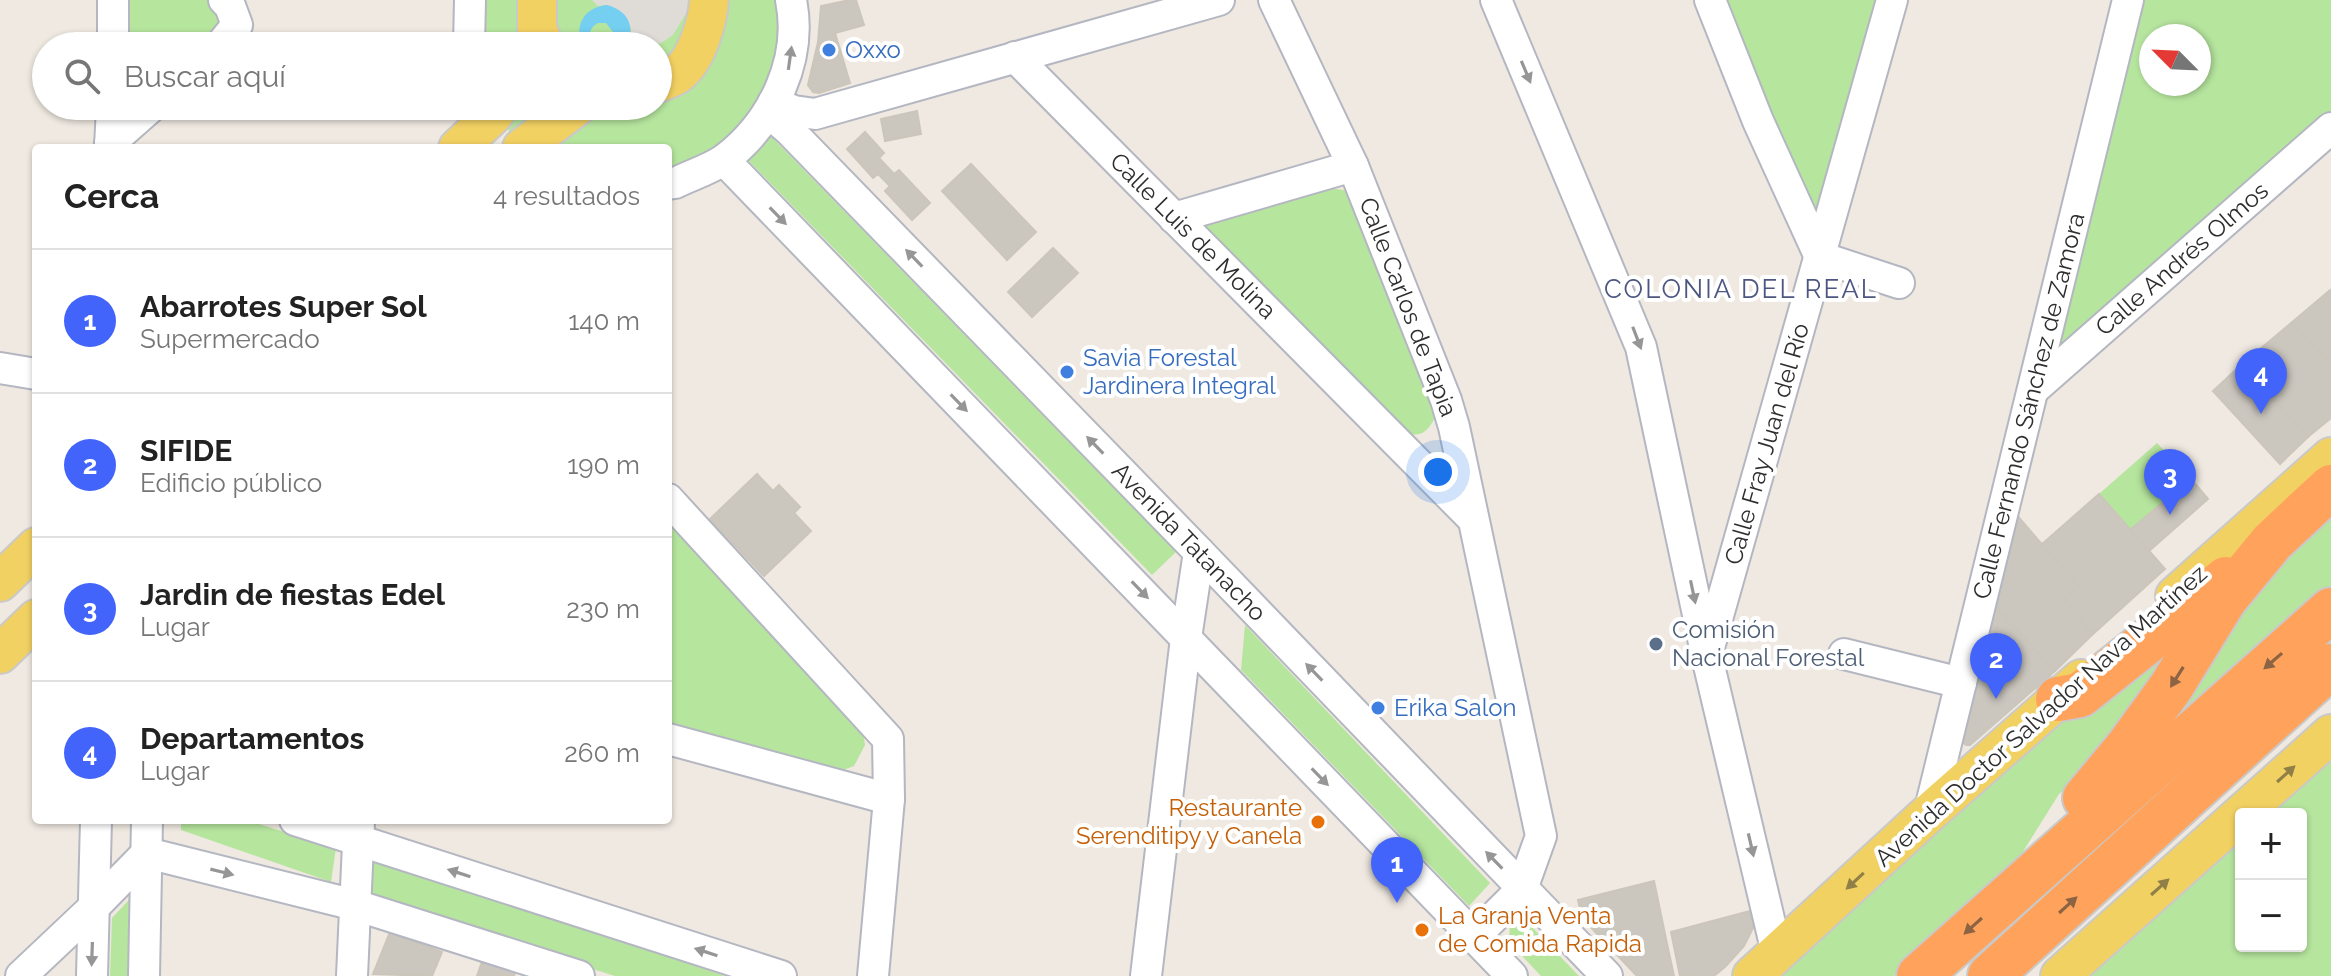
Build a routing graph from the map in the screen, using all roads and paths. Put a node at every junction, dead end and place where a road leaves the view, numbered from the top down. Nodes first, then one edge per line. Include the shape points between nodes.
1 (113, 0) edge
2 (224, 0) edge
3 (470, 0) edge
4 (709, 0) edge
5 (791, 0) edge
6 (1219, 0) edge
7 (1274, 0) edge
8 (1496, 0) edge
9 (1710, 0) edge
10 (1892, 0) edge
11 (2128, 0) edge
12 (113, 32) edge
13 (231, 32) edge
14 (469, 32) edge
15 (1015, 57) junction
16 (672, 76) edge
17 (770, 108) junction
18 (111, 120) edge
19 (137, 120) edge
20 (483, 120) edge
21 (501, 120) edge
22 (559, 120) edge
23 (2331, 128) edge
24 (110, 144) edge
25 (111, 144) edge
26 (462, 144) edge
27 (519, 144) edge
28 (527, 144) edge
29 (724, 160) junction
30 (1353, 166) junction
31 (672, 183) edge
32 (1174, 218) junction
33 (1820, 257) junction
34 (1899, 283) dead end
35 (0, 368) edge
36 (32, 373) edge
37 (2033, 390) junction
38 (2331, 457) edge
39 (2331, 487) edge
40 (2331, 502) edge
41 (672, 503) edge
42 (1472, 518) junction
43 (2272, 542) junction
44 (32, 551) edge
45 (1199, 552) junction
46 (0, 582) edge
47 (2331, 610) edge
48 (32, 623) edge
49 (1186, 638) junction
50 (0, 654) edge
51 (1844, 654) dead end
52 (1707, 657) junction
53 (2331, 666) edge
54 (2331, 679) edge
55 (1961, 683) junction
56 (2058, 699) junction
57 (2268, 724) junction
58 (2331, 734) edge
59 (672, 740) edge
60 (889, 799) junction
61 (1929, 813) junction
62 (96, 824) edge
63 (147, 824) edge
64 (321, 824) edge
65 (359, 830) edge
66 (147, 853) junction
67 (1522, 889) junction
68 (2012, 891) junction
69 (355, 905) junction
70 (93, 908) junction
71 (1474, 937) junction
72 (1764, 964) edge
73 (21, 976) edge
74 (92, 976) edge
75 (144, 976) edge
76 (352, 976) edge
77 (579, 976) edge
78 (781, 976) edge
79 (873, 976) edge
80 (1146, 976) edge
81 (1512, 976) edge
82 (1607, 976) edge
83 (1919, 976) edge
84 (1990, 976) edge
85 (2060, 976) edge

1 - 12 street
2 - 13 street via 237,25
3 - 14 street
4 - 16 main road via 696,49
17 -> 5 street via 788,73 795,19
6 - 15 street
7 - 30 street, Calle Carlos de Tapia
8 -> 52 street via 1641,347
9 - 33 street
10 - 33 street, Calle Fray Juan del Río
11 - 37 street, Calle Fernando Sánchez de Zamora
15 - 17 street via 815,114
15 - 32 street, Calle Luis de Molina
17 - 29 street via 763,122
45 -> 17 street, Avenida Tatanacho
18 - 24 street
19 - 25 street
20 - 26 main road
21 - 27 street
22 - 28 main road
23 - 37 street, Calle Andrés Olmos
29 - 31 street
29 -> 49 street
30 - 32 street
30 - 42 street, Calle Carlos de Tapia via 1446,400
32 - 42 street, Calle Luis de Molina
33 - 34 street
33 - 52 street, Calle Fray Juan del Río
35 - 36 street
37 - 55 street, Calle Fernando Sánchez de Zamora
38 - 56 main road, Avenida Doctor Salvador Nava Martínez
39 - 43 highway
40 - 43 highway
41 - 60 street via 888,739
42 - 67 street, Calle Carlos de Tapia via 1541,836
43 - 56 highway via 2080,695
43 -> 68 highway via 2225,599 2129,745
44 - 46 main road
45 - 49 street
67 -> 45 street, Avenida Tatanacho
47 -> 68 highway
48 - 50 main road
49 -> 71 street
49 - 80 street
51 - 55 street
52 -> 72 street
53 - 57 highway
54 - 57 highway
55 - 61 street, Calle Fernando Sánchez de Zamora
56 - 61 main road, Avenida Doctor Salvador Nava Martínez
84 -> 57 highway
85 -> 58 main road
59 - 60 street
60 - 79 street
61 -> 72 main road, Avenida Doctor Salvador Nava Martínez
62 - 70 street
63 - 66 street
64 - 65 street
65 - 69 street
78 -> 65 street
66 -> 69 street
66 - 70 street
66 - 75 street
67 - 71 street, Calle Carlos de Tapia
67 - 82 street, Avenida Tatanacho
68 -> 83 highway
69 - 76 street
69 - 77 street
70 - 73 street
70 -> 74 street
71 - 81 street

